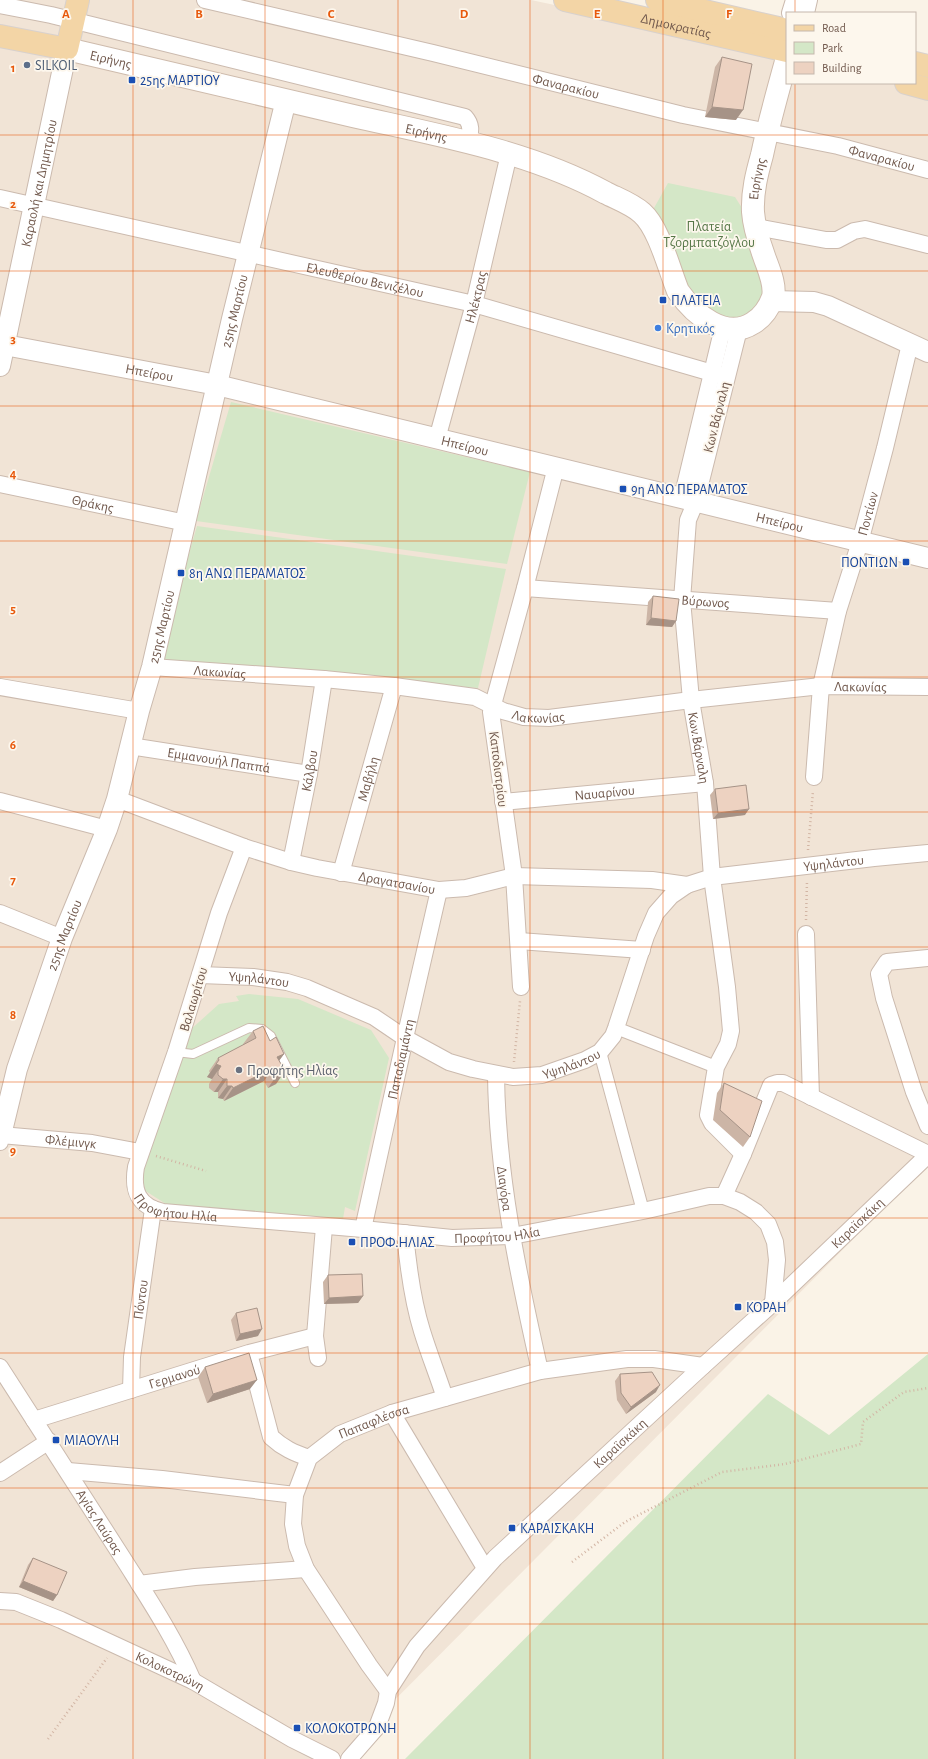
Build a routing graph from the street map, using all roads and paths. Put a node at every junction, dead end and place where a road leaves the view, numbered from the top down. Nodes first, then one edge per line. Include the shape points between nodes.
1 (25, 0) edge
2 (205, 0) edge
3 (565, 0) edge
4 (657, 0) edge
5 (794, 0) edge
6 (809, 0) edge
7 (0, 5) edge
8 (76, 10) edge
9 (791, 12) edge
10 (806, 12) edge
11 (51, 14) junction
12 (786, 27) edge
13 (0, 36) edge
14 (67, 49) junction
15 (786, 51) edge
16 (786, 62) edge
17 (916, 63) edge
18 (928, 66) edge
19 (910, 84) edge
20 (928, 89) edge
21 (286, 100) junction
22 (767, 132) junction
23 (468, 143) junction
24 (509, 154) junction
25 (928, 170) edge
26 (0, 198) edge
27 (34, 206) junction
28 (756, 227) junction
29 (928, 245) edge
30 (249, 253) junction
31 (771, 301) junction
32 (474, 304) junction
33 (731, 328) junction
34 (2, 344) edge
35 (910, 344) junction
36 (928, 352) edge
37 (0, 366) edge
38 (719, 376) junction
39 (217, 385) junction
40 (437, 439) junction
41 (556, 467) junction
42 (0, 484) edge
43 (689, 500) junction
44 (186, 523) junction
45 (860, 542) junction
46 (928, 558) edge
47 (525, 588) junction
48 (682, 600) junction
49 (838, 612) junction
50 (152, 667) junction
51 (324, 679) junction
52 (394, 686) junction
53 (821, 686) junction
54 (928, 686) edge
55 (0, 687) edge
56 (691, 700) junction
57 (493, 705) junction
58 (139, 711) junction
59 (130, 746) junction
60 (309, 774) junction
61 (814, 777) dead end
62 (705, 783) junction
63 (117, 799) junction
64 (0, 801) edge
65 (503, 802) junction
66 (107, 829) junction
67 (244, 847) junction
68 (928, 853) edge
69 (291, 862) junction
70 (341, 872) junction
71 (514, 876) junction
72 (712, 877) junction
73 (686, 884) junction
74 (439, 890) junction
75 (0, 913) edge
76 (806, 934) dead end
77 (62, 938) junction
78 (519, 941) junction
79 (642, 950) junction
80 (928, 958) edge
81 (200, 975) junction
82 (521, 986) joint
83 (616, 1028) junction
84 (404, 1038) junction
85 (176, 1052) junction
86 (600, 1052) junction
87 (716, 1067) junction
88 (496, 1074) junction
89 (513, 1077) junction
90 (295, 1083) dead end
91 (811, 1097) junction
92 (928, 1126) edge
93 (0, 1137) edge
94 (140, 1152) junction
95 (744, 1154) junction
96 (928, 1155) edge
97 (206, 1171) dead end
98 (724, 1196) junction
99 (152, 1209) junction
100 (643, 1211) junction
101 (324, 1226) junction
102 (363, 1229) junction
103 (405, 1233) junction
104 (512, 1236) junction
105 (773, 1303) junction
106 (315, 1336) junction
107 (249, 1353) junction
108 (318, 1358) dead end
109 (702, 1366) junction
110 (0, 1367) edge
111 (540, 1371) junction
112 (928, 1388) edge
113 (131, 1390) junction
114 (446, 1398) junction
115 (392, 1413) junction
116 (34, 1420) junction
117 (49, 1441) junction
118 (309, 1458) junction
119 (68, 1471) junction
120 (0, 1473) edge
121 (295, 1495) junction
122 (572, 1562) dead end
123 (485, 1568) junction
124 (306, 1569) junction
125 (139, 1584) junction
126 (0, 1601) edge
127 (116, 1646) junction
128 (193, 1681) junction
129 (388, 1691) junction
130 (48, 1739) dead end
131 (332, 1759) edge
132 (349, 1759) edge

1 - 11 street
2 - 22 street, Φαναρακίου via 683,115
3 - 15 main road, Δημοκρατίας
4 - 12 main road, Δημοκρατίας
5 - 9 street
6 - 10 street
7 - 11 street
8 - 11 street
8 - 14 main road, Καραολή και Δημητρίου
8 - 23 street via 465,118 470,122 471,129
13 - 14 main road, Ειρήνης
14 - 21 main road, Ειρήνης
14 - 27 street, Καραολή και Δημητρίου
16 - 22 main road, Ειρήνης
17 - 18 main road
19 - 20 main road
21 - 23 main road, Ειρήνης
21 - 30 street, 25ης Μαρτίου
22 - 25 street, Φαναρακίου via 838,146
22 - 28 main road, Ειρήνης via 754,198
23 - 24 main road, Ειρήνης
24 - 32 street, Ηλέκτρας
24 - 33 main road, Ειρήνης via 559,170 642,213 656,233 683,298 703,319
26 - 27 street, Ελευθερίου Βενιζέλου
27 - 30 street, Ελευθερίου Βενιζέλου
27 - 34 street, Καραολή και Δημητρίου
28 - 29 street via 826,240 837,240 854,231 865,229
28 - 31 main road, Ειρήνης via 773,287
30 - 32 street, Ελευθερίου Βενιζέλου
30 - 39 street, 25ης Μαρτίου
31 - 33 main road via 763,315 748,327
31 - 35 street via 814,302
32 - 38 street, Ελευθερίου Βενιζέλου
32 - 40 street, Ηλέκτρας
33 - 38 street, Κων.Βάρναλη
34 - 37 street, Καραολή και Δημητρίου
34 - 39 street, Ηπείρου
35 - 36 street
35 - 45 street, Ποντίων
38 - 43 street, Κων.Βάρναλη
39 - 40 street, Ηπείρου
39 - 44 street, 25ης Μαρτίου
40 - 41 street, Ηπείρου
41 - 43 street, Ηπείρου
41 - 47 street, Καποδιστρίου
42 - 44 street, Θράκης
43 - 45 street, Ηπείρου
43 - 48 street, Κων.Βάρναλη
44 - 50 street, 25ης Μαρτίου
45 - 46 street, Ηπείρου
45 - 49 street, Ποντίων
47 - 48 street, Βύρωνος
47 - 57 street, Καποδιστρίου
48 - 49 street, Βύρωνος
48 - 56 street, Κων.Βάρναλη
49 - 53 street, Ποντίων
50 - 51 street, Λακωνίας
50 - 58 street, 25ης Μαρτίου
51 - 52 street, Λακωνίας
51 - 60 street, Κάλβου
52 - 57 street, Λακωνίας via 475,697
52 - 70 street, Μαβήλη
53 - 54 street, Λακωνίας
53 - 56 street, Λακωνίας
53 - 61 street, Ποντίων
55 - 58 street
56 - 57 street, Λακωνίας via 549,718 524,717
56 - 62 street, Κων.Βάρναλη
57 - 65 street, Καποδιστρίου via 491,712
58 - 59 street, 25ης Μαρτίου
59 - 60 street, Εμμανουήλ Παππά
59 - 63 street, 25ης Μαρτίου
60 - 69 street, Κάλβου
62 - 65 street, Ναυαρίνου
62 - 72 street, Κων.Βάρναλη
63 - 66 street, 25ης Μαρτίου
63 - 67 street, Δραγατσανίου
64 - 66 street
65 - 71 street, Καποδιστρίου
66 - 77 street, 25ης Μαρτίου
67 - 69 street, Δραγατσανίου
67 - 81 street, Βαλαωρίτου via 219,913
68 - 72 street, Υψηλάντου
69 - 70 street, Δραγατσανίου
70 - 74 street, Δραγατσανίου
71 - 73 street, Δραγατσανίου via 652,880
71 - 74 street, Δραγατσανίου via 466,888
71 - 78 street, Καποδιστρίου
72 - 73 street, Υψηλάντου
72 - 87 street, Κων.Βάρναλη via 731,1030 728,1044
73 - 79 street, Υψηλάντου via 656,913
74 - 84 street, Παπαδιαμάντη
75 - 77 street
76 - 91 street
77 - 93 street, 25ης Μαρτίου via 17,1069
78 - 79 street
78 - 82 street, Καποδιστρίου
79 - 83 street, Υψηλάντου
80 - 92 street via 887,962 879,974 880,985 914,1092
81 - 84 street, Υψηλάντου via 270,979 307,988 374,1017
81 - 85 street, Βαλαωρίτου
82 - 89 path
83 - 86 street, Υψηλάντου
83 - 87 street
84 - 88 street, Υψηλάντου via 449,1062
84 - 102 street, Παπαδιαμάντη
85 - 90 lane via 193,1054 249,1028 262,1030 271,1036
85 - 94 street, Βαλαωρίτου
86 - 89 street, Υψηλάντου via 542,1075
86 - 100 street
87 - 95 street, Κων.Βάρναλη via 708,1114 712,1123
88 - 89 street, Υψηλάντου
88 - 104 street, Διαγόρα via 497,1116
91 - 95 street via 782,1083 771,1085
91 - 96 street
93 - 94 street, Φλέμινγκ via 92,1143
94 - 97 path
94 - 99 street, Προφήτου Ηλία via 135,1172 136,1189 139,1198
95 - 98 street
96 - 105 street, Καραϊσκάκη
98 - 100 street, Προφήτου Ηλία via 709,1196
98 - 105 street, Προφήτου Ηλία via 756,1212 768,1224 775,1242 777,1260
99 - 101 street, Προφήτου Ηλία
99 - 113 street, Πόντου via 132,1357
100 - 104 street, Προφήτου Ηλία
101 - 102 street, Προφήτου Ηλία
101 - 106 street
102 - 103 street, Προφήτου Ηλία
103 - 104 street, Προφήτου Ηλία via 452,1238
103 - 114 street via 407,1262 422,1331
104 - 111 street, Διαγόρα
105 - 109 street, Καραϊσκάκη
106 - 107 street, Γερμανού
106 - 108 street
107 - 113 street, Γερμανού
107 - 118 street via 271,1437 285,1448
109 - 111 street, Παπαφλέσσα via 654,1359 627,1359
109 - 123 street, Καραϊσκάκη
110 - 116 street, Αγίας Λαύρας
111 - 114 street, Παπαφλέσσα
112 - 122 path via 904,1392 863,1422 861,1444 785,1464 722,1472 625,1522
113 - 116 street, Γερμανού
114 - 115 street, Παπαφλέσσα
115 - 118 street, Παπαφλέσσα via 340,1434
115 - 123 street
116 - 117 street, Αγίας Λαύρας
117 - 119 street, Αγίας Λαύρας
117 - 120 street
118 - 121 street
119 - 121 street
119 - 125 street, Αγίας Λαύρας
121 - 124 street via 293,1524 297,1546
123 - 129 street, Καραϊσκάκη via 417,1646
124 - 125 street
124 - 129 street
125 - 128 street, Αγίας Λαύρας via 182,1654
126 - 127 street, Κολοκοτρώνη via 16,1602
127 - 128 street, Κολοκοτρώνη
127 - 130 path
128 - 131 street, Κολοκοτρώνη via 292,1739
129 - 132 street, Καραϊσκάκη via 377,1727

